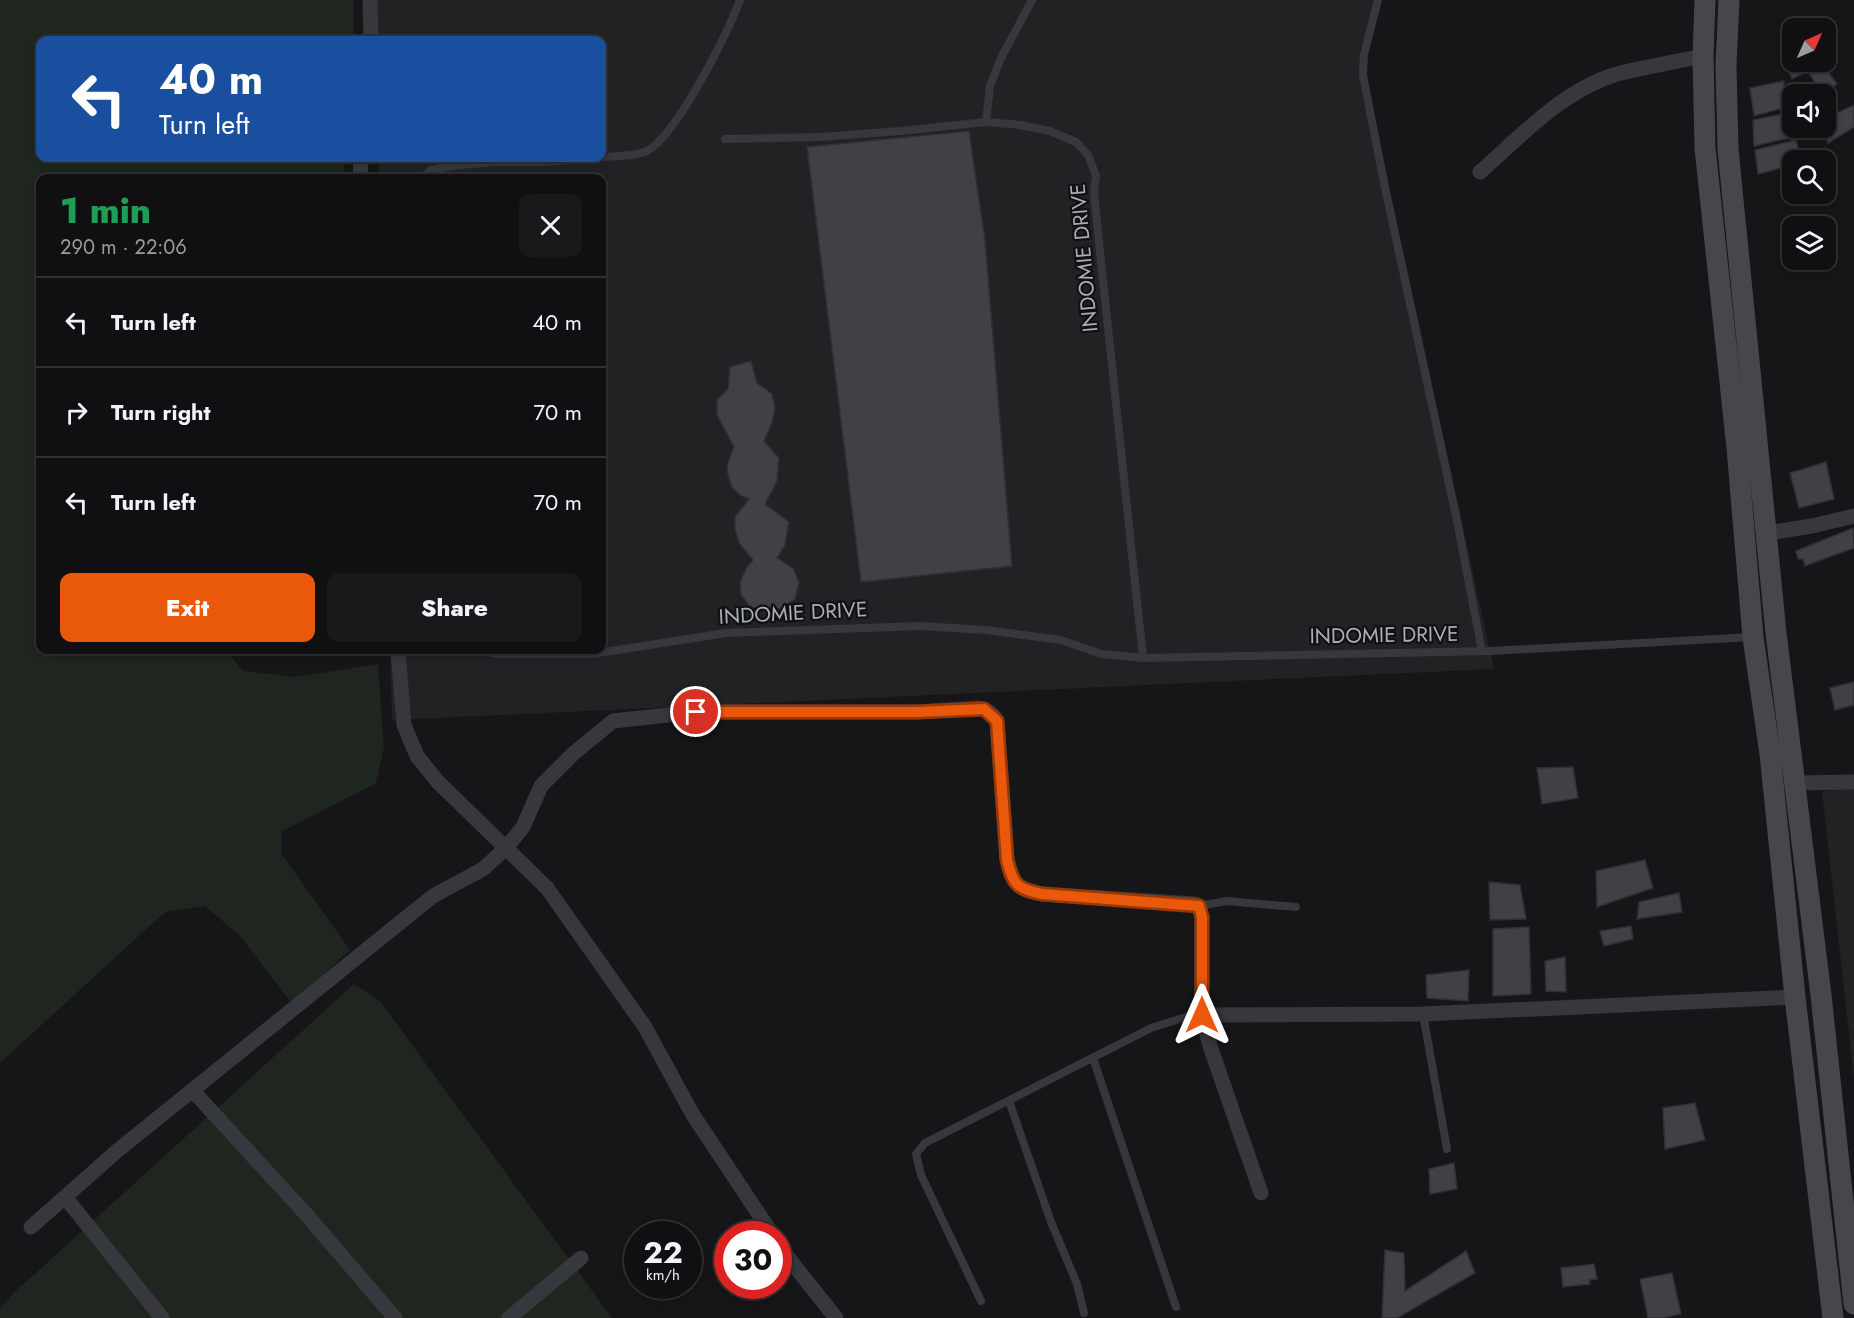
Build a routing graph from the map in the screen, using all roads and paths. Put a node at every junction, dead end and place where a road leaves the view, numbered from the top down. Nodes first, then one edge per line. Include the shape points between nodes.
1 (370, 0) edge
2 (740, 0) edge
3 (1032, 0) edge
4 (1378, 0) edge
5 (1705, 0) edge
6 (1729, 0) edge
7 (371, 36) edge
8 (1703, 56) junction
9 (986, 122) junction
10 (725, 139) dead end
11 (606, 157) edge
12 (493, 162) edge
13 (493, 162) edge
14 (544, 162) edge
15 (1480, 172) dead end
16 (426, 174) edge
17 (1854, 516) edge
18 (1767, 533) junction
19 (1776, 633) junction
20 (1753, 636) junction
21 (1482, 651) junction
22 (606, 652) edge
23 (398, 654) edge
24 (498, 654) edge
25 (592, 654) edge
26 (1143, 658) junction
27 (1854, 782) edge
28 (1795, 783) junction
29 (506, 848) junction
30 (1199, 906) junction
31 (1296, 907) dead end
32 (1796, 997) junction
33 (1423, 1014) junction
34 (1202, 1015) junction
35 (1093, 1058) junction
36 (192, 1090) junction
37 (1009, 1101) junction
38 (1447, 1149) dead end
39 (1262, 1193) dead end
40 (65, 1197) junction
41 (1848, 1204) edge
42 (763, 1221) edge
43 (31, 1227) dead end
44 (581, 1258) dead end
45 (792, 1263) edge
46 (981, 1301) dead end
47 (1854, 1305) edge
48 (1176, 1307) dead end
49 (1084, 1313) dead end
50 (162, 1318) edge
51 (395, 1318) edge
52 (509, 1318) edge
53 (836, 1318) edge
54 (1833, 1318) edge

1 - 7 street
2 - 11 lane via 714,56 660,142 637,154
3 - 9 lane via 990,86
4 - 21 lane, INDOMIE DRIVE via 1364,54 1363,75
5 - 8 main road
6 - 18 main road via 1728,148
8 - 15 street via 1616,75 1576,92
8 - 20 main road via 1705,148
9 - 10 lane, INDOMIE DRIVE via 820,137
9 - 26 lane, INDOMIE DRIVE via 1050,131 1076,142 1088,155 1096,176 1094,192
12 - 16 lane via 452,166
13 - 14 lane
17 - 18 street
18 - 19 main road
19 - 20 lane, INDOMIE DRIVE
19 - 28 main road
20 - 21 lane, INDOMIE DRIVE
20 - 32 main road
21 - 26 lane, INDOMIE DRIVE
22 - 26 lane, INDOMIE DRIVE via 726,633 919,626 1061,640 1101,654
23 - 29 street via 404,725 417,756
24 - 25 lane, INDOMIE DRIVE
27 - 28 street
28 - 41 main road
29 - 30 street via 523,827 541,786 613,721 696,712 917,712 978,708 997,721 1007,860 1020,888 1042,894
29 - 36 street via 483,869 433,896
29 - 42 street via 547,888 645,1027 693,1115
30 - 31 lane via 1227,901
30 - 34 street
32 - 33 street
32 - 54 main road
33 - 34 street
33 - 38 lane
34 - 35 lane via 1157,1025
34 - 39 street
35 - 37 lane
35 - 48 lane
36 - 40 street
36 - 51 street
37 - 46 lane via 925,1143 916,1154 921,1175
37 - 49 lane via 1077,1284
40 - 43 street
40 - 50 street
41 - 47 main road
44 - 52 street
45 - 53 street

